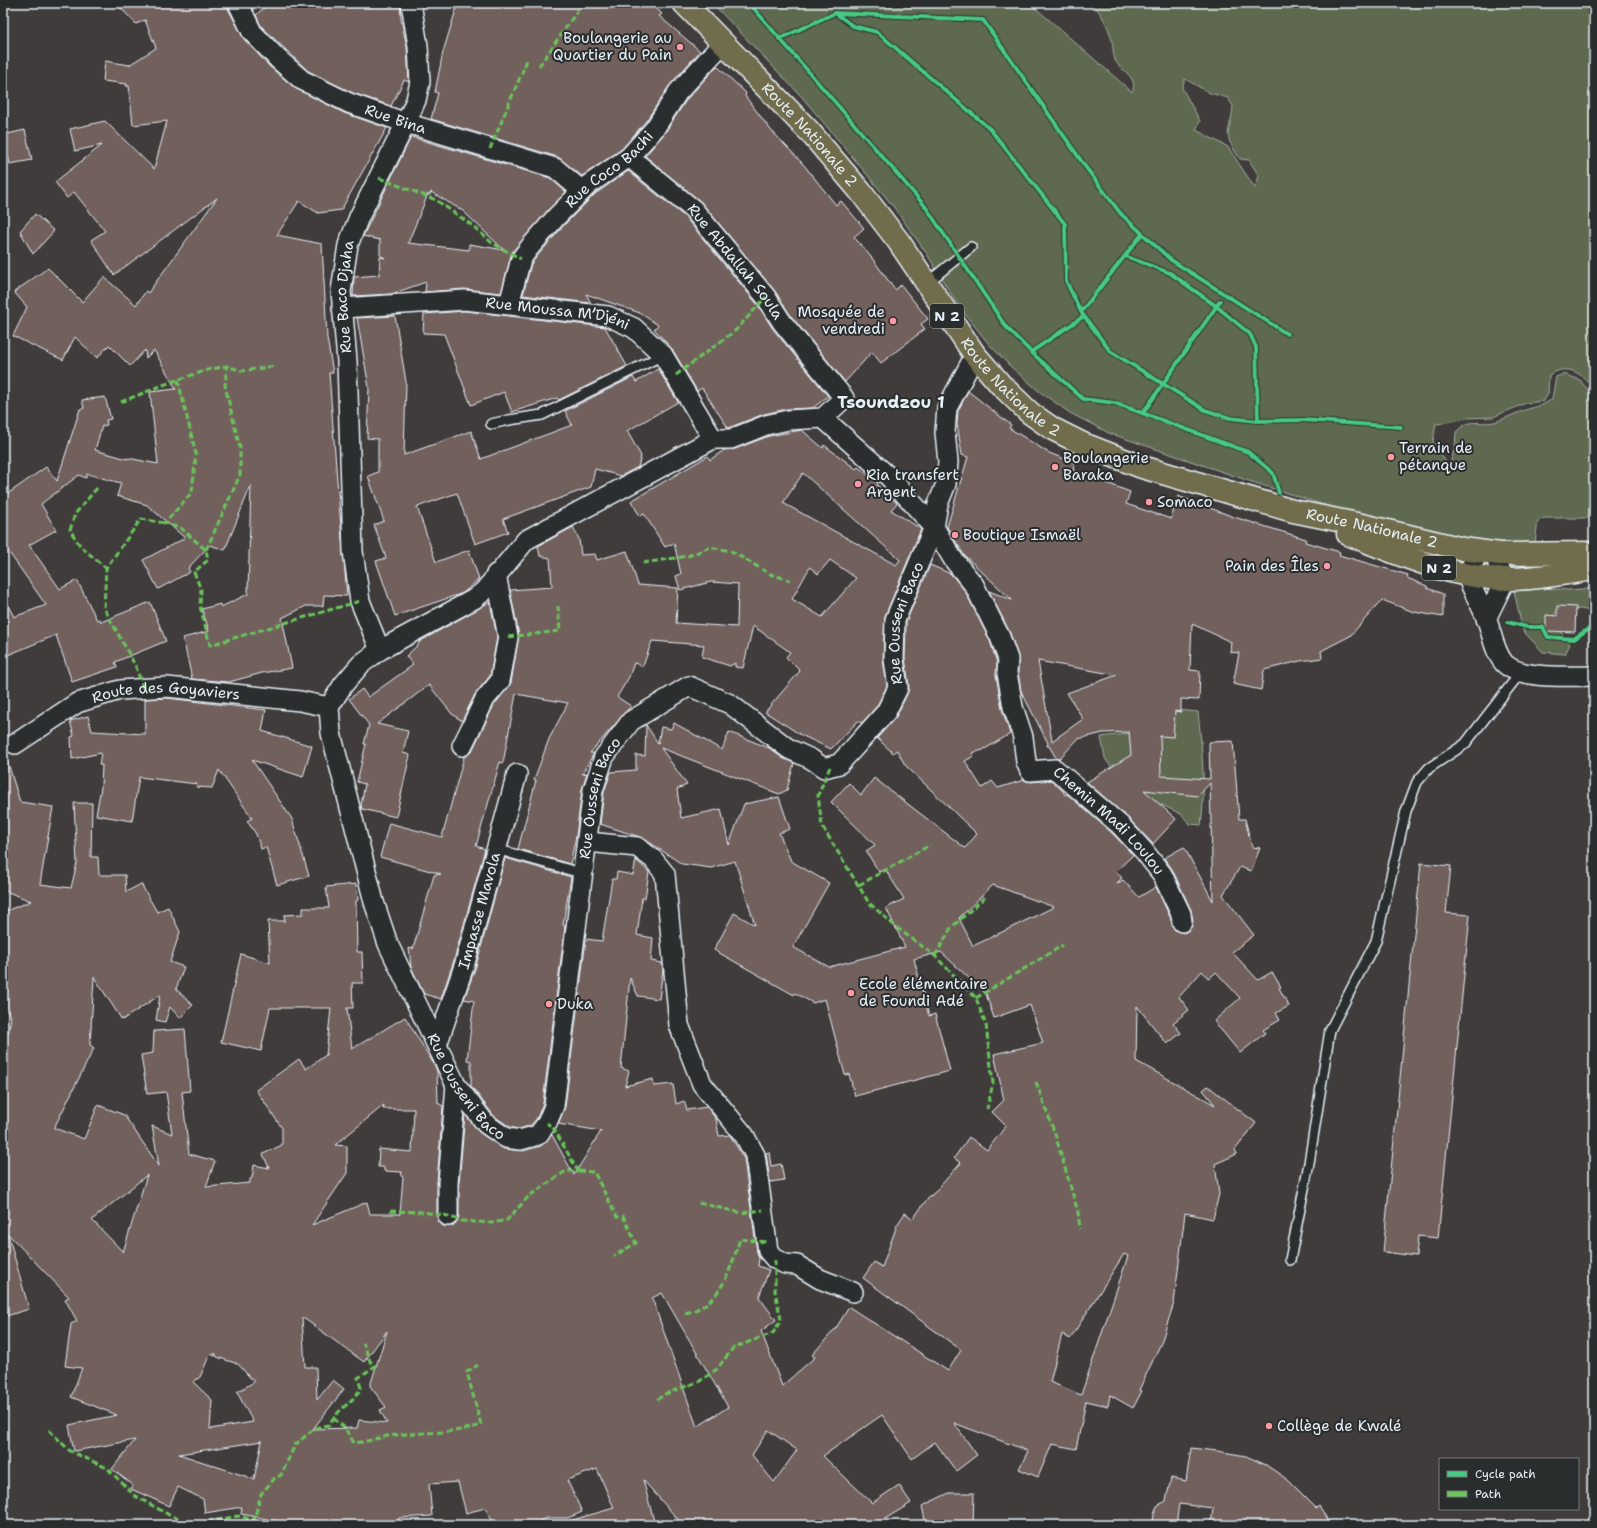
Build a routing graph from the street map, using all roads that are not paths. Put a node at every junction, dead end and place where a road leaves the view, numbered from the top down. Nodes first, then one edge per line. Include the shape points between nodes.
1 (238, 3) edge
2 (411, 3) edge
3 (684, 3) edge
4 (724, 42) junction
5 (406, 124) junction
6 (629, 157) junction
7 (582, 191) junction
8 (971, 246) dead end
9 (927, 283) junction
10 (509, 304) junction
11 (342, 308) junction
12 (663, 355) junction
13 (975, 355) junction
14 (823, 418) junction
15 (491, 424) dead end
16 (713, 439) junction
17 (1293, 511) junction
18 (934, 526) junction
19 (1487, 552) junction
20 (1594, 553) edge
21 (1594, 569) edge
22 (496, 574) junction
23 (1467, 575) junction
24 (1504, 579) junction
25 (1486, 619) junction
26 (380, 650) junction
27 (1521, 672) junction
28 (1594, 676) edge
29 (329, 707) junction
30 (9, 742) edge
31 (462, 746) dead end
32 (517, 774) dead end
33 (588, 842) junction
34 (496, 849) junction
35 (584, 874) junction
36 (1182, 922) dead end
37 (437, 1045) junction
38 (456, 1085) junction
39 (448, 1216) dead end
40 (1290, 1260) dead end
41 (853, 1292) dead end

1 - 5 street, Rue Bina via 252,32 302,80 348,103
2 - 5 street, Rue Baco Djaha via 418,46 420,82
3 - 4 main road, Route Nationale 2 / N 2
4 - 6 street, Rue Coco Bachi via 678,92 655,128
4 - 9 main road, Route Nationale 2 / N 2 via 814,137 860,191
5 - 7 street, Rue Bina via 555,168
5 - 11 street, Rue Baco Djaha via 359,217 348,245 341,291
6 - 7 street, Rue Coco Bachi
6 - 14 street, Rue Abdallah Soula via 693,209 766,297 782,322 844,398
7 - 10 street, Rue Coco Bachi via 557,216 521,260
8 - 9 lane
9 - 13 main road, Route Nationale 2 / N 2
10 - 11 street, Rue Moussa M’Djéni via 465,300
10 - 12 street, Rue Moussa M’Djéni via 608,316 634,328
11 - 26 street, Rue Baco Djaha via 347,361 354,558 360,601
12 - 15 lane via 542,416
12 - 16 street, Rue Moussa M’Djéni
13 - 17 main road, Route Nationale 2 / N 2 via 1030,413 1053,429 1083,444 1142,467
13 - 18 street, Rue Ousseni Baco via 947,408 946,484 938,504
14 - 16 street via 788,420 766,425 731,439
14 - 18 street via 888,476
16 - 22 street via 526,540
17 - 19 main road, Route Nationale 2 / N 2
17 - 23 main road, Route Nationale 2 / N 2 via 1419,561
18 - 33 street, Rue Ousseni Baco via 895,620 894,659 898,688 886,712 839,764 824,768 789,749 730,704 689,686 631,721 604,757 593,790
18 - 36 street, Chemin Madi Loulou via 953,559 974,585 1003,644 1008,659 1007,673 1013,707 1030,771 1055,769 1120,825 1162,874 1181,914
19 - 20 main road, Route Nationale 2 / N 2
19 - 23 street
19 - 24 street
21 - 24 main road, Route Nationale 2 / N 2
22 - 26 street via 484,591 474,599
22 - 31 street via 508,637 500,681 485,699
23 - 24 main road, Route Nationale 2 / N 2
23 - 25 street
24 - 25 street
25 - 27 street via 1494,646 1504,663
26 - 29 street via 361,664
27 - 28 street via 1537,676
27 - 40 lane via 1465,744 1429,768 1417,782 1406,811 1376,941 1330,1030
29 - 30 street, Route des Goyaviers via 300,701 167,687 120,690 77,703
29 - 37 street, Rue Ousseni Baco via 331,733 374,902 398,967
32 - 34 street, Impasse Mavola
33 - 35 street, Rue Ousseni Baco
33 - 41 street via 637,848 653,859 665,874 679,1025 702,1084 744,1135 755,1155 768,1251 775,1259 785,1264 797,1265 820,1279
34 - 35 lane
34 - 37 street, Impasse Mavola via 465,963
35 - 38 street, Rue Ousseni Baco via 554,1106 547,1123 538,1135 520,1140 506,1138 486,1124
37 - 38 street, Rue Ousseni Baco
38 - 39 street via 448,1182

